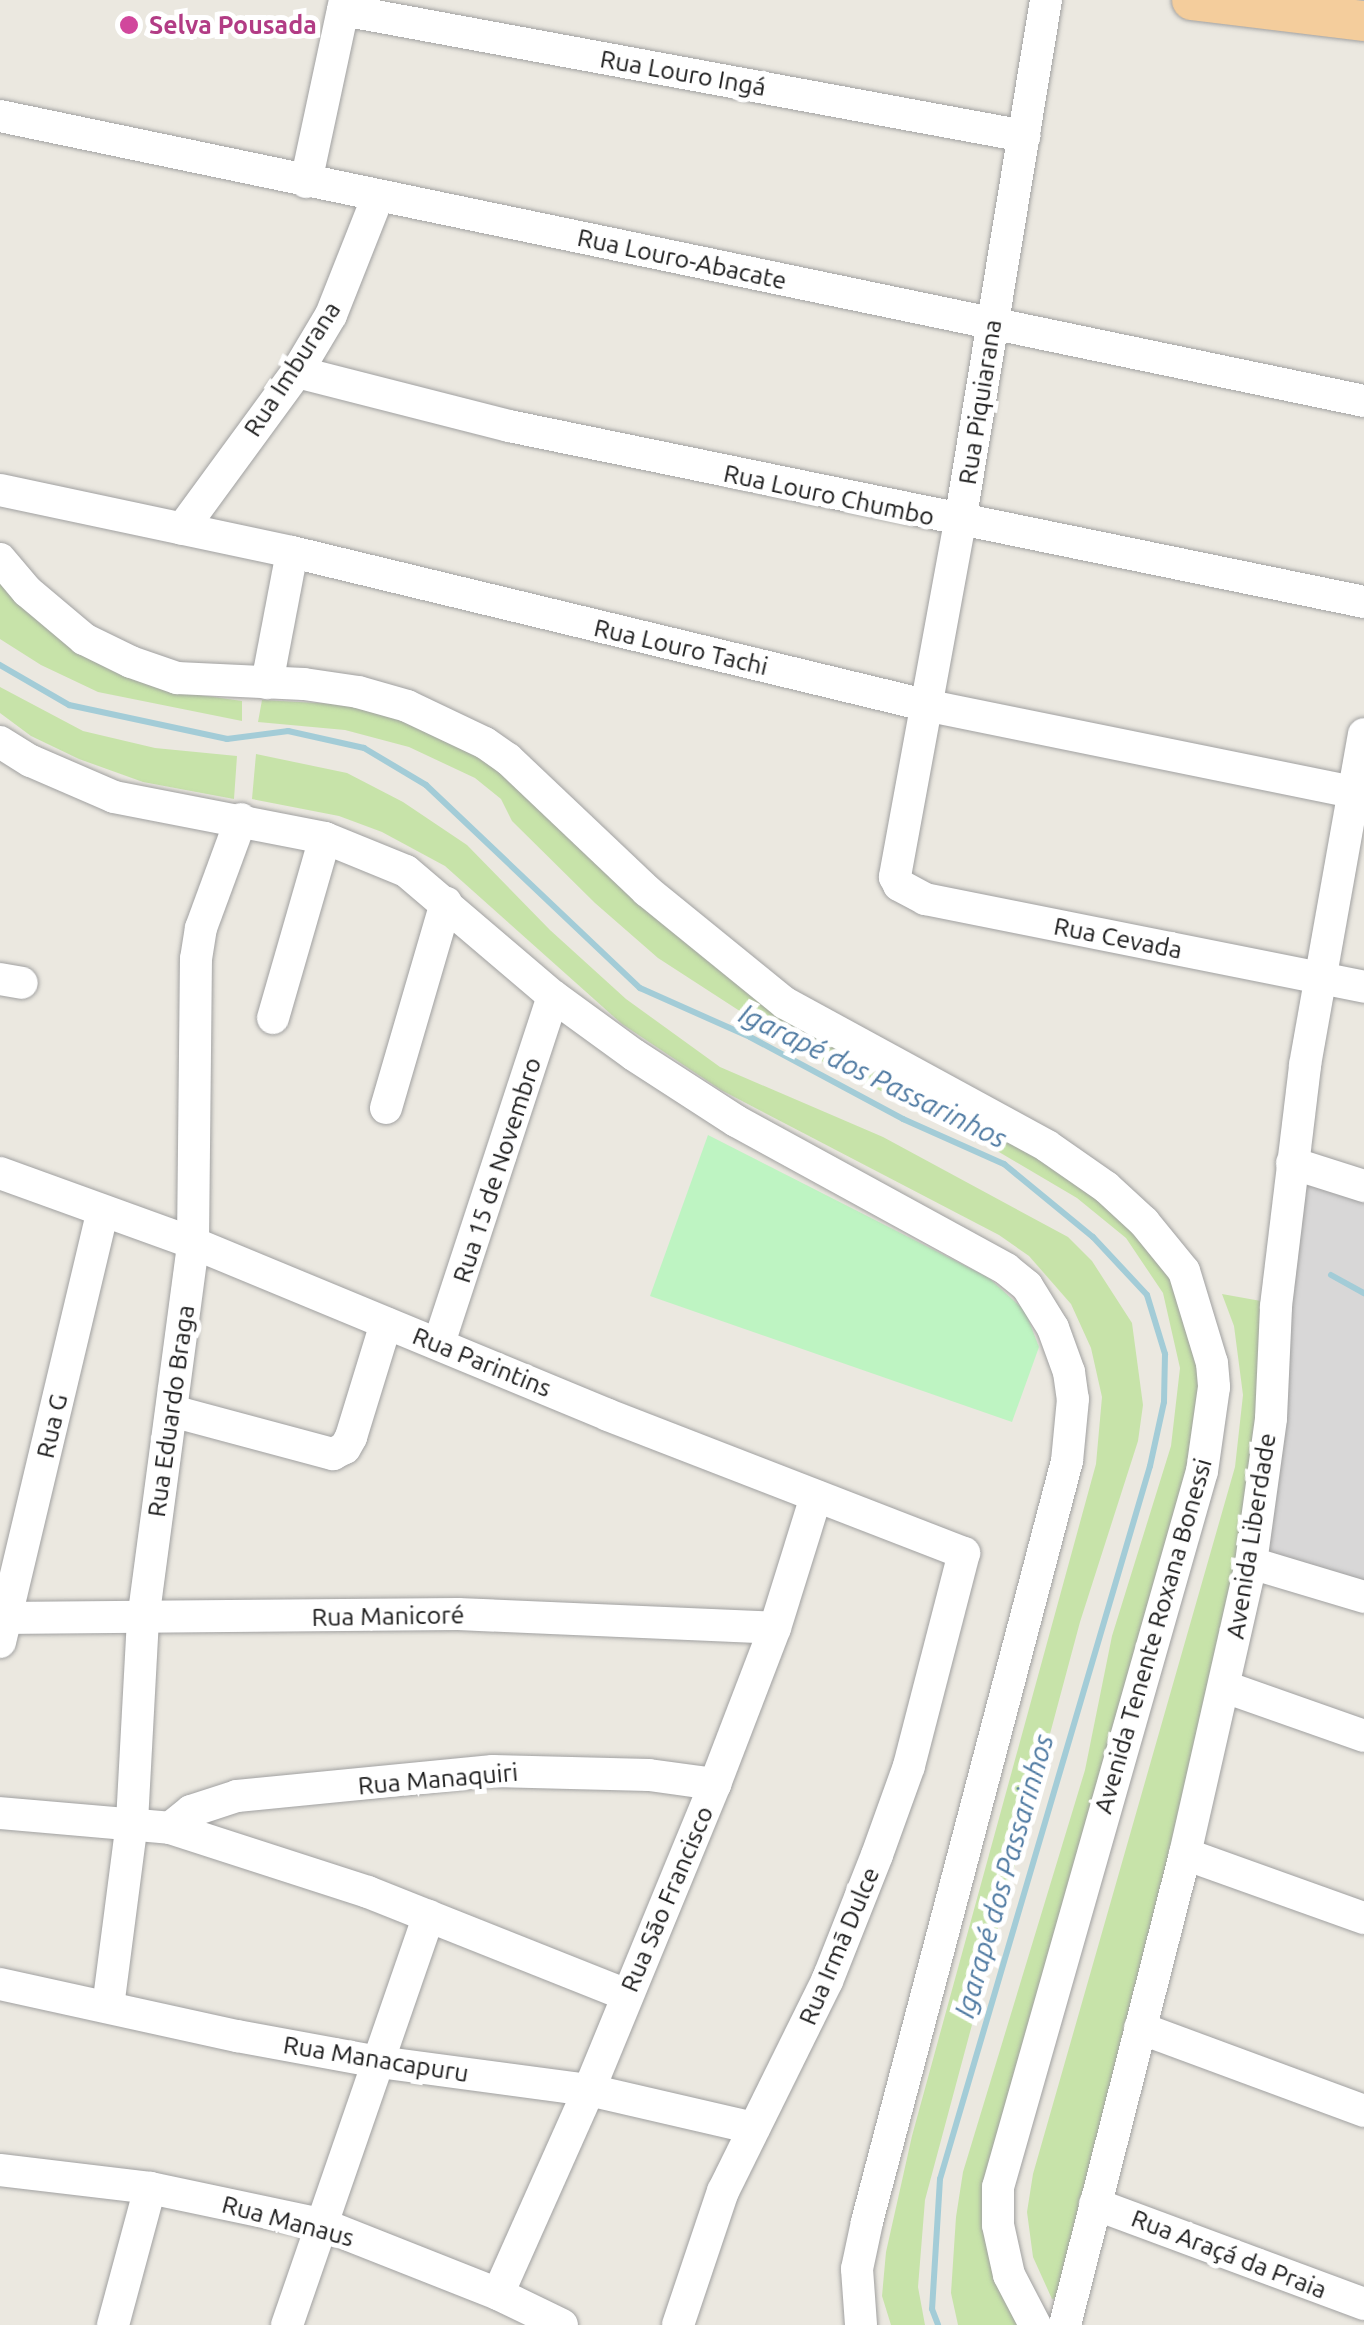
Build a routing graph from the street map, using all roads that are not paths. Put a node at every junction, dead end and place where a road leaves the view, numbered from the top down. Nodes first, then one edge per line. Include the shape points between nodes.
1 (1046, 0) edge
2 (1192, 0) edge
3 (344, 5) edge
4 (1364, 21) edge
5 (0, 116) edge
6 (1024, 136) junction
7 (306, 182) junction
8 (378, 196) junction
9 (993, 323) junction
10 (297, 372) junction
11 (1364, 401) edge
12 (0, 490) edge
13 (960, 522) junction
14 (182, 530) junction
15 (292, 552) junction
16 (0, 559) edge
17 (1364, 602) edge
18 (267, 683) junction
19 (925, 705) junction
20 (1364, 734) edge
21 (0, 742) edge
22 (1358, 793) edge
23 (241, 819) junction
24 (325, 838) junction
25 (894, 862) joint
26 (446, 903) junction
27 (1318, 979) junction
28 (1364, 988) edge
29 (554, 996) junction
30 (273, 1018) dead end
31 (386, 1108) dead end
32 (1292, 1163) junction
33 (0, 1173) edge
34 (1364, 1186) edge
35 (102, 1211) junction
36 (193, 1244) junction
37 (386, 1323) junction
38 (439, 1343) junction
39 (172, 1411) junction
40 (816, 1496) junction
41 (964, 1553) joint
42 (1251, 1563) junction
43 (1364, 1597) edge
44 (143, 1620) junction
45 (2, 1627) edge
46 (775, 1628) junction
47 (1224, 1688) junction
48 (1364, 1736) edge
49 (714, 1784) junction
50 (0, 1813) edge
51 (132, 1822) junction
52 (170, 1828) junction
53 (1185, 1854) junction
54 (429, 1916) junction
55 (1364, 1918) edge
56 (0, 1984) edge
57 (627, 1995) junction
58 (108, 2007) junction
59 (1140, 2028) junction
60 (378, 2062) junction
61 (589, 2090) junction
62 (1364, 2110) edge
63 (754, 2128) junction
64 (0, 2170) edge
65 (150, 2188) junction
66 (1095, 2204) junction
67 (321, 2224) junction
68 (498, 2294) junction
69 (1364, 2304) edge
70 (114, 2325) edge
71 (288, 2325) edge
72 (562, 2325) edge
73 (678, 2325) edge
74 (861, 2325) edge
75 (1035, 2325) edge
76 (1065, 2325) edge

1 - 6 street, Rua Piquiarana
2 - 4 main road
3 - 6 street, Rua Louro Ingá
3 - 7 street, Rua Louro Ingá
5 - 7 street, Rua Louro-Abacate
6 - 9 street, Rua Piquiarana
7 - 8 street, Rua Louro-Abacate
8 - 9 street, Rua Louro-Abacate
8 - 10 street, Rua Imburana via 346,281
9 - 11 street, Rua Louro-Abacate
9 - 13 street, Rua Piquiarana
10 - 13 street, Rua Louro Chumbo via 509,426
10 - 14 street, Rua Imburana
12 - 14 street, Rua Louro Tachi
13 - 17 street, Rua Louro Chumbo
13 - 19 street, Rua Piquiarana
14 - 15 street, Rua Louro Tachi
15 - 18 street
15 - 19 street, Rua Louro Tachi
16 - 18 street, Avenida Tenente Roxana Bonessi via 27,592 84,639 131,662 177,678
18 - 75 street, Avenida Tenente Roxana Bonessi via 358,692 407,706 485,743 660,902 786,1003 1047,1146 1131,1210 1184,1271 1212,1363 1202,1471 998,2187 1009,2275
19 - 22 street, Rua Louro Tachi
19 - 25 street, Rua Piquiarana
20 - 22 street, Avenida Liberdade
21 - 23 street via 114,796
22 - 27 street, Avenida Liberdade
23 - 24 street
23 - 36 street, Rua Eduardo Braga via 196,958
24 - 26 street via 396,866
24 - 30 street
25 - 27 street, Rua Cevada via 899,886 926,899
26 - 29 street
26 - 31 street
27 - 28 street, Rua Cevada
27 - 32 street, Avenida Liberdade
29 - 38 street, Rua 15 de Novembro
29 - 74 street via 736,1122 1006,1269 1044,1310 1070,1372 1067,1461 866,2222 857,2269
32 - 34 street
32 - 42 street, Avenida Liberdade via 1271,1418
33 - 35 street, Rua Parintins
35 - 36 street, Rua Parintins
35 - 45 street, Rua G
36 - 37 street, Rua Parintins
36 - 39 street, Rua Eduardo Braga
37 - 38 street, Rua Parintins
37 - 39 street via 351,1437 334,1454
38 - 40 street, Rua Parintins
39 - 44 street, Rua Eduardo Braga
40 - 41 street, Rua Parintins
40 - 46 street, Rua São Francisco
41 - 63 street, Rua Irmã Dulce via 914,1750 877,1855 827,1980
42 - 43 street
42 - 47 street, Avenida Liberdade
44 - 45 street, Rua Manicoré
44 - 46 street, Rua Manicoré via 478,1614
44 - 51 street, Rua Eduardo Braga
46 - 49 street, Rua São Francisco
47 - 48 street
47 - 53 street, Avenida Liberdade
49 - 52 street, Rua Manaquiri via 630,1774 492,1771 237,1796 191,1811
49 - 57 street, Rua São Francisco
50 - 51 street
51 - 52 street
51 - 58 street, Rua Eduardo Braga
52 - 54 street
53 - 55 street
53 - 59 street, Avenida Liberdade
54 - 57 street
54 - 60 street
56 - 58 street, Rua Manacapuru
57 - 61 street, Rua São Francisco
58 - 60 street, Rua Manacapuru
59 - 62 street
59 - 66 street, Avenida Liberdade
60 - 61 street, Rua Manacapuru
60 - 67 street
61 - 63 street, Rua Manacapuru
61 - 68 street, Rua São Francisco
63 - 73 street, Rua Irmã Dulce via 723,2190
64 - 65 street, Rua Manaus
65 - 67 street, Rua Manaus
65 - 70 street
66 - 69 street, Rua Araçá da Praia
66 - 76 street, Avenida Liberdade
67 - 68 street, Rua Manaus
67 - 71 street
68 - 72 street, Rua Manaus

